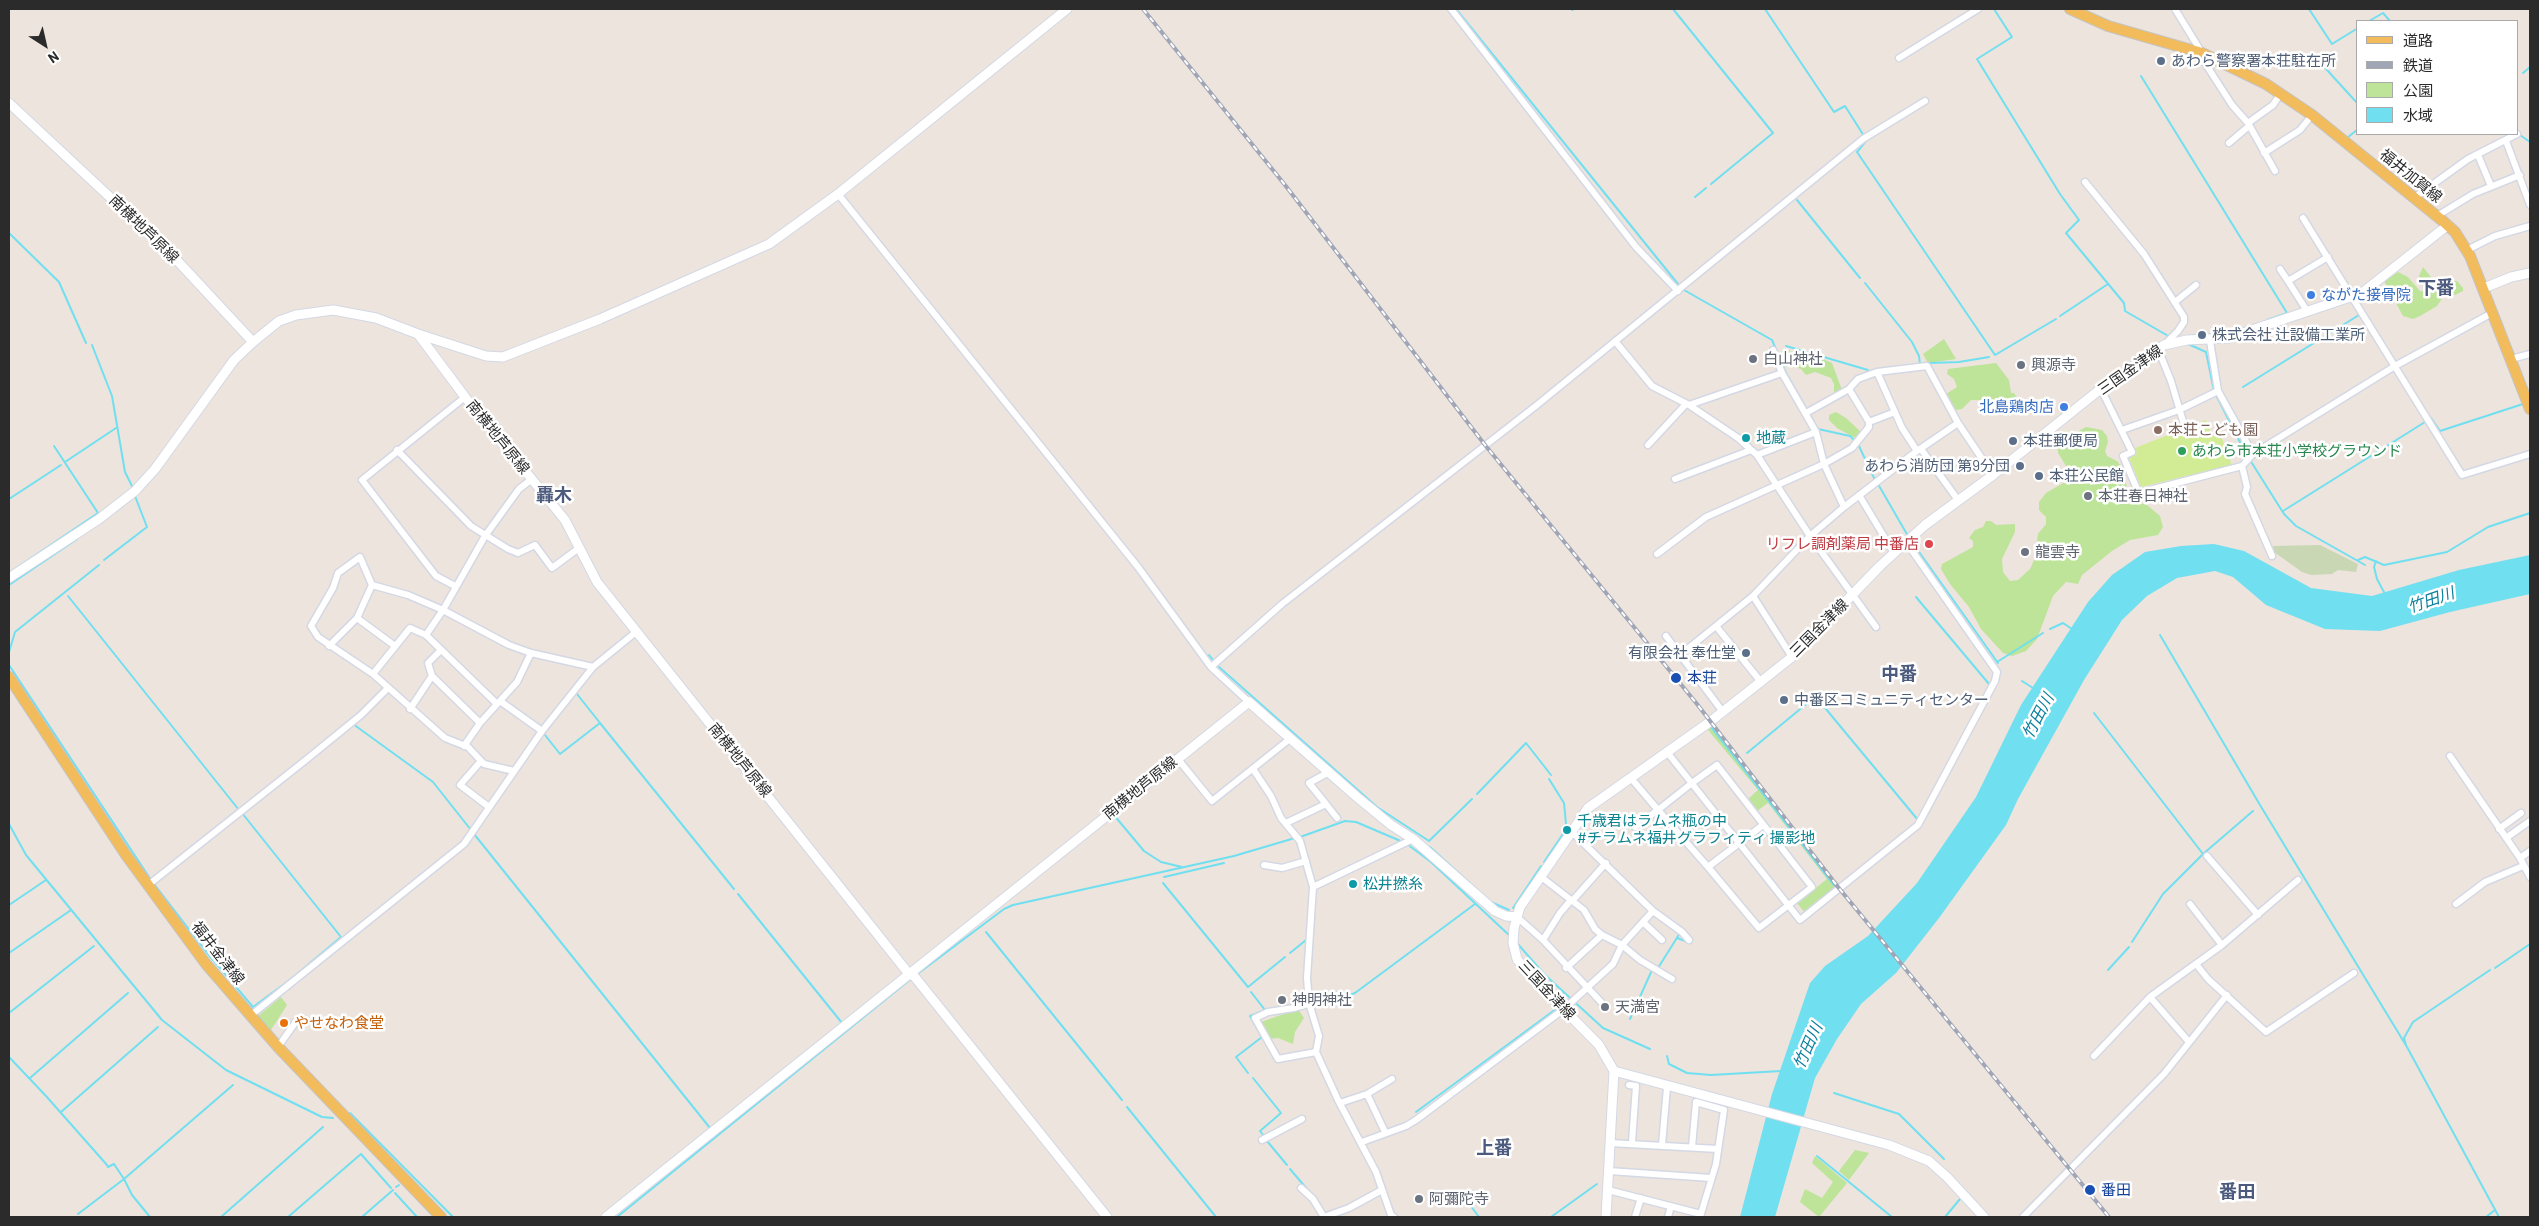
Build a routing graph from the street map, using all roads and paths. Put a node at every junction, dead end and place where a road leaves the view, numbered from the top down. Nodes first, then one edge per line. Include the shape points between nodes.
1 (1067, 9) edge
2 (1451, 9) edge
3 (1978, 9) edge
4 (2070, 9) edge
5 (2175, 9) edge
6 (2202, 53) junction
7 (1899, 58) dead end
8 (2281, 93) junction
9 (1925, 101) dead end
10 (9, 103) edge
11 (2312, 115) junction
12 (2249, 124) junction
13 (2515, 135) edge
14 (2506, 141) junction
15 (2229, 144) dead end
16 (2264, 153) junction
17 (2478, 155) junction
18 (2275, 171) dead end
19 (2520, 175) junction
20 (2085, 182) dead end
21 (2491, 186) junction
22 (838, 194) junction
23 (2414, 198) junction
24 (2530, 205) edge
25 (2436, 216) junction
26 (2303, 218) dead end
27 (2448, 225) junction
28 (2530, 226) edge
29 (2467, 250) junction
30 (2328, 257) junction
31 (2280, 269) dead end
32 (2530, 273) edge
33 (2288, 281) junction
34 (2196, 285) dead end
35 (2484, 288) junction
36 (1678, 291) junction
37 (2353, 297) junction
38 (2174, 302) junction
39 (2307, 311) junction
40 (2492, 313) junction
41 (2178, 331) junction
42 (418, 334) junction
43 (2187, 340) junction
44 (1615, 341) junction
45 (2210, 341) junction
46 (253, 342) junction
47 (2161, 347) junction
48 (1773, 350) dead end
49 (2530, 354) edge
50 (2511, 359) junction
51 (2395, 366) junction
52 (1782, 372) junction
53 (1877, 372) junction
54 (1849, 389) junction
55 (2101, 389) junction
56 (2218, 392) junction
57 (466, 397) junction
58 (1688, 405) junction
59 (2530, 408) edge
60 (2179, 410) junction
61 (1808, 412) junction
62 (1895, 412) junction
63 (1869, 422) junction
64 (1958, 423) junction
65 (2186, 428) dead end
66 (2122, 430) junction
67 (1816, 432) junction
68 (1648, 445) dead end
69 (397, 450) junction
70 (1751, 450) junction
71 (1919, 450) junction
72 (2253, 454) junction
73 (2530, 454) edge
74 (1758, 455) junction
75 (1824, 464) junction
76 (2242, 466) junction
77 (1993, 475) junction
78 (532, 479) junction
79 (1675, 479) dead end
80 (1777, 484) junction
81 (1859, 494) junction
82 (1958, 500) junction
83 (1844, 507) junction
84 (485, 536) junction
85 (1810, 536) junction
86 (1909, 540) junction
87 (578, 548) junction
88 (1894, 553) junction
89 (1658, 554) dead end
90 (2272, 556) dead end
91 (9, 578) edge
92 (372, 585) junction
93 (455, 586) junction
94 (1852, 595) junction
95 (1753, 596) junction
96 (443, 610) junction
97 (357, 618) junction
98 (1716, 626) junction
99 (1876, 626) dead end
100 (636, 632) junction
101 (426, 635) junction
102 (1666, 636) dead end
103 (329, 646) junction
104 (395, 646) junction
105 (441, 650) junction
106 (532, 653) junction
107 (1680, 655) junction
108 (1792, 657) junction
109 (593, 667) junction
110 (1211, 667) junction
111 (373, 674) junction
112 (432, 676) junction
113 (9, 677) edge
114 (1761, 682) junction
115 (388, 688) junction
116 (498, 702) junction
117 (1249, 702) junction
118 (410, 709) junction
119 (1723, 712) junction
120 (480, 723) junction
121 (542, 731) junction
122 (1291, 738) junction
123 (464, 746) junction
124 (1667, 752) junction
125 (2450, 756) dead end
126 (1178, 758) junction
127 (481, 761) junction
128 (1253, 769) junction
129 (514, 771) junction
130 (1329, 772) junction
131 (1630, 778) junction
132 (1692, 783) junction
133 (1326, 804) junction
134 (490, 807) junction
135 (1658, 810) junction
136 (2521, 813) dead end
137 (1336, 818) dead end
138 (2530, 821) edge
139 (1286, 823) junction
140 (1763, 824) junction
141 (1636, 827) dead end
142 (2499, 829) junction
143 (1571, 831) junction
144 (1413, 838) junction
145 (2506, 838) junction
146 (1739, 843) junction
147 (2530, 852) edge
148 (2207, 856) dead end
149 (2520, 858) junction
150 (1306, 862) junction
151 (1606, 863) junction
152 (1264, 865) dead end
153 (2523, 866) junction
154 (1708, 867) junction
155 (1540, 876) junction
156 (2530, 877) edge
157 (2298, 880) dead end
158 (147, 886) junction
159 (1313, 887) junction
160 (1572, 900) junction
161 (2190, 904) dead end
162 (2456, 904) dead end
163 (1789, 906) junction
164 (1653, 911) junction
165 (2258, 914) junction
166 (1517, 917) junction
167 (1644, 923) junction
168 (1602, 935) junction
169 (1543, 940) junction
170 (1662, 940) dead end
171 (1689, 940) dead end
172 (1622, 945) junction
173 (2222, 945) junction
174 (2196, 964) junction
175 (1566, 968) junction
176 (2354, 973) dead end
177 (914, 977) junction
178 (1672, 979) dead end
179 (1586, 987) junction
180 (1341, 994) dead end
181 (2227, 995) junction
182 (2150, 997) junction
183 (1601, 1002) dead end
184 (1309, 1003) junction
185 (1564, 1009) junction
186 (250, 1016) junction
187 (297, 1020) dead end
188 (2189, 1042) junction
189 (278, 1047) junction
190 (1316, 1052) junction
191 (2094, 1056) dead end
192 (1614, 1071) junction
193 (1392, 1078) dead end
194 (1629, 1085) dead end
195 (1667, 1087) junction
196 (1367, 1094) junction
197 (1340, 1103) junction
198 (1302, 1119) dead end
199 (1385, 1132) junction
200 (1262, 1140) dead end
201 (1362, 1142) junction
202 (1632, 1142) junction
203 (1610, 1143) junction
204 (1662, 1145) junction
205 (1692, 1147) junction
206 (1718, 1149) junction
207 (1609, 1171) junction
208 (1711, 1178) junction
209 (1301, 1188) dead end
210 (1382, 1190) junction
211 (1608, 1190) junction
212 (1641, 1198) junction
213 (1672, 1206) junction
214 (1701, 1215) edge
215 (441, 1217) edge
216 (606, 1217) edge
217 (1107, 1217) edge
218 (1324, 1217) edge
219 (1392, 1217) edge
220 (1606, 1217) edge
221 (1635, 1217) edge
222 (1668, 1217) edge
223 (1984, 1217) edge
224 (2023, 1217) edge

1 - 22 main road
2 - 36 street via 1636,247
3 - 7 street
4 - 6 main road, 福井加賀線 via 2108,26
5 - 6 street
6 - 8 main road, 福井加賀線
6 - 12 street via 2205,63
8 - 11 main road, 福井加賀線
8 - 12 street
9 - 36 street via 1863,140
10 - 46 main road, 南横地芦原線 via 173,256
11 - 16 street via 2300,130
11 - 23 main road, 福井加賀線
12 - 15 street
12 - 16 street
13 - 14 street
14 - 17 street
14 - 19 street
16 - 18 street
17 - 21 street
17 - 23 street
19 - 21 street
19 - 24 street
20 - 38 street via 2144,254
21 - 25 street
22 - 42 main road via 769,244 532,348 503,357 486,356
22 - 110 street via 1138,567
23 - 25 main road, 福井加賀線
25 - 27 main road, 福井加賀線
26 - 30 street
27 - 29 main road, 福井加賀線
27 - 37 main road, 三国金津線
28 - 29 street via 2495,236
29 - 35 main road, 福井加賀線
30 - 33 street
30 - 37 street
31 - 33 street
32 - 35 main road
33 - 39 street
34 - 38 street
35 - 40 main road, 福井加賀線
36 - 44 street
37 - 39 main road, 三国金津線
37 - 51 street
38 - 41 street via 2184,317
39 - 45 main road, 三国金津線
40 - 50 main road, 福井加賀線
40 - 51 street
41 - 43 street
41 - 47 street
42 - 46 main road via 376,318 333,310 279,321
42 - 57 main road, 南横地芦原線
43 - 45 main road, 三国金津線
43 - 47 main road, 三国金津線
44 - 58 street via 1652,386
44 - 110 street via 1537,406 1282,604
45 - 56 street
46 - 91 main road via 234,360 155,469 135,491 99,519
47 - 55 main road, 三国金津線
47 - 60 street
48 - 52 street
49 - 50 street
50 - 59 main road, 福井加賀線
51 - 72 street
51 - 73 street via 2462,475
52 - 58 street
52 - 61 street
53 - 54 street via 1858,379
53 - 62 street
53 - 64 street via 1927,366
54 - 61 street
54 - 63 street
55 - 66 street
55 - 77 main road, 三国金津線
56 - 60 street
56 - 72 street
57 - 69 street
57 - 78 main road, 南横地芦原線
58 - 68 street
58 - 70 street
60 - 65 street
60 - 66 street
61 - 67 street
62 - 63 street
62 - 71 street
63 - 75 street via 1852,448
64 - 71 street
64 - 77 street
66 - 76 street via 2132,452 2123,456 2137,489 2142,492
67 - 74 street
67 - 75 street
69 - 84 street via 471,526
69 - 93 street via 362,480 436,576
70 - 74 street
70 - 79 street
71 - 81 street
71 - 82 street
72 - 76 street
74 - 80 street
75 - 80 street
75 - 83 street
76 - 90 street via 2247,487 2245,494
77 - 82 main road, 三国金津線
78 - 84 street via 519,489
78 - 87 main road, 南横地芦原線 via 565,520
80 - 85 street
80 - 89 street via 1706,517
81 - 83 street
81 - 88 street
82 - 86 main road, 三国金津線
83 - 85 street
84 - 87 street via 518,553 535,544 552,568
84 - 93 street
85 - 94 street
85 - 95 street
86 - 88 main road, 三国金津線
86 - 163 street via 1996,672 1995,681 1918,825 1800,920
87 - 100 main road, 南横地芦原線 via 597,582
88 - 94 main road, 三国金津線
92 - 96 street via 408,595
92 - 97 street
92 - 103 street via 360,558 338,574 311,626
93 - 96 street
94 - 99 street
94 - 108 main road, 三国金津線
95 - 98 street
95 - 108 street
96 - 101 street
96 - 106 street via 489,636
97 - 103 street
97 - 104 street
98 - 107 street
98 - 114 street
100 - 109 street
100 - 177 main road, 南横地芦原線
101 - 104 street via 410,628
101 - 105 street
102 - 107 street
103 - 111 street
104 - 111 street
105 - 112 street via 428,663
105 - 116 street
106 - 109 street
106 - 116 street via 517,682
107 - 119 street
108 - 114 main road, 三国金津線
109 - 121 street
110 - 117 street
111 - 115 street
112 - 118 street
112 - 120 street
113 - 158 main road, 福井金津線
114 - 119 main road, 三国金津線
115 - 118 street
115 - 158 street via 315,753
116 - 120 street
116 - 121 street
117 - 122 main road
117 - 126 main road, 南横地芦原線
118 - 123 street via 445,738
119 - 124 main road, 三国金津線
120 - 123 street
121 - 129 street
122 - 128 street
122 - 130 main road
123 - 127 street
124 - 131 main road, 三国金津線
124 - 132 street
125 - 142 street
126 - 128 street via 1212,801
126 - 177 main road, 南横地芦原線
127 - 129 street
127 - 134 street via 460,785
128 - 139 street
129 - 134 street
130 - 133 street via 1309,783
130 - 144 main road via 1392,825
131 - 135 street
131 - 143 main road, 三国金津線 via 1594,802
132 - 135 street
132 - 140 street via 1717,765
132 - 146 street
133 - 137 street
133 - 139 street
134 - 186 street via 464,844
135 - 141 street
135 - 154 street
136 - 142 street
138 - 145 street
139 - 150 street via 1300,841
140 - 146 street
140 - 163 street via 1812,887
142 - 145 street
143 - 151 street
143 - 155 main road, 三国金津線
144 - 159 street
144 - 166 main road via 1495,910
145 - 149 street
146 - 154 street
146 - 163 street
147 - 149 street
148 - 165 street
149 - 153 street
150 - 152 street via 1282,868
150 - 159 street
151 - 160 street
151 - 164 street
153 - 156 street
153 - 162 street via 2485,882
154 - 163 street via 1759,928
155 - 160 street
155 - 166 main road, 三国金津線
157 - 165 street
158 - 186 main road, 福井金津線
159 - 184 street via 1307,978
160 - 168 street via 1584,910
160 - 169 street
161 - 173 street
164 - 167 street
164 - 171 street
165 - 173 street
166 - 169 street
166 - 185 main road, 三国金津線 via 1513,943 1517,959
167 - 170 street
167 - 172 street
168 - 172 street
168 - 175 street
169 - 175 street
172 - 178 street
172 - 179 street via 1613,964
173 - 174 street
174 - 181 street
174 - 182 street
175 - 179 street
176 - 181 street via 2266,1032
177 - 216 main road
177 - 217 main road
179 - 183 street
179 - 185 street
180 - 184 street
181 - 188 street
182 - 188 street
182 - 191 street
184 - 190 street via 1319,1036
184 - 190 street via 1255,1018 1278,1059
185 - 192 main road, 三国金津線 via 1599,1045
185 - 199 street via 1416,1120
186 - 189 main road, 福井金津線
187 - 189 street
188 - 224 street via 2136,1104
189 - 215 main road, 福井金津線
190 - 197 street
192 - 195 main road
192 - 203 main road
193 - 196 street
194 - 202 street via 1636,1086
195 - 204 street
195 - 223 main road via 1889,1146 1930,1161
196 - 197 street
196 - 199 street
197 - 201 street
198 - 200 street
199 - 201 street
201 - 210 street
202 - 203 street
202 - 204 street
203 - 207 main road
204 - 205 street
205 - 206 street
205 - 206 street via 1696,1102 1724,1110
206 - 208 street
207 - 208 street
207 - 211 main road
208 - 214 street
209 - 218 street via 1313,1199
210 - 218 street
210 - 219 street
211 - 212 street
211 - 220 main road
212 - 213 street
212 - 221 street
213 - 214 street
213 - 222 street

